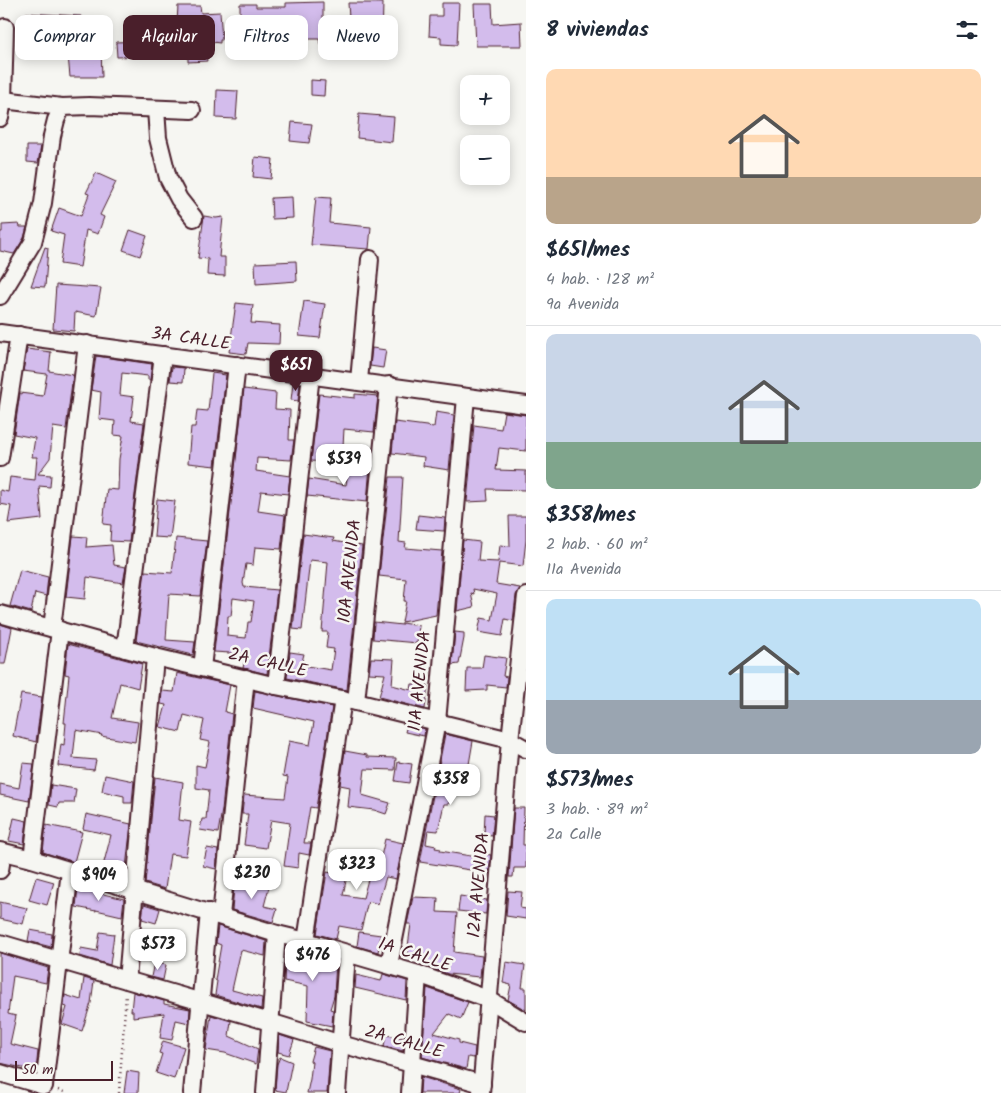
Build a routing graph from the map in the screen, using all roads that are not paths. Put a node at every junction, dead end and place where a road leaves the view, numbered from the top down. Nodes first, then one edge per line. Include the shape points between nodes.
1 (5, 27) dead end
2 (3, 100) junction
3 (62, 107) junction
4 (156, 109) junction
5 (192, 110) dead end
6 (0, 118) edge
7 (194, 218) dead end
8 (370, 259) dead end
9 (0, 296) edge
10 (0, 333) edge
11 (19, 335) junction
12 (87, 344) junction
13 (163, 355) junction
14 (238, 365) junction
15 (311, 375) junction
16 (360, 381) junction
17 (389, 385) junction
18 (466, 397) junction
19 (526, 405) edge
20 (0, 458) edge
21 (526, 596) edge
22 (0, 614) edge
23 (56, 629) junction
24 (125, 649) junction
25 (524, 650) edge
26 (155, 657) junction
27 (202, 668) junction
28 (246, 678) junction
29 (276, 686) junction
30 (350, 701) junction
31 (436, 722) junction
32 (519, 725) edge
33 (510, 740) junction
34 (526, 749) edge
35 (1, 851) edge
36 (32, 859) junction
37 (0, 870) edge
38 (70, 871) junction
39 (135, 891) junction
40 (215, 914) junction
41 (277, 934) junction
42 (306, 941) junction
43 (0, 943) edge
44 (347, 954) junction
45 (60, 961) junction
46 (389, 966) junction
47 (418, 974) junction
48 (127, 980) junction
49 (488, 999) junction
50 (202, 1002) junction
51 (270, 1022) junction
52 (526, 1022) edge
53 (341, 1044) junction
54 (412, 1063) junction
55 (0, 1072) edge
56 (481, 1088) edge
57 (192, 1093) edge
58 (265, 1093) edge
59 (337, 1093) edge
60 (410, 1093) edge

1 - 2 street
2 - 3 street
2 - 6 street
3 - 4 street
3 - 9 street via 54,128 43,203 32,242
4 - 5 street
4 - 7 street via 158,138 168,178
8 - 16 street
10 - 11 street, 3A CALLE
11 - 12 street, 3A CALLE
11 - 20 street
12 - 13 street, 3A CALLE
12 - 23 street
13 - 14 street, 3A CALLE
13 - 24 street
14 - 15 street, 3A CALLE
14 - 27 street
15 - 16 street, 3A CALLE
15 - 29 street
16 - 17 street, 3A CALLE
17 - 18 street, 3A CALLE
17 - 30 street, 10A AVENIDA
18 - 19 street, 3A CALLE
18 - 31 street, 11A AVENIDA
21 - 25 street, 12A AVENIDA
22 - 23 street, 2A CALLE
23 - 24 street, 2A CALLE
23 - 36 street
24 - 26 street, 2A CALLE
25 - 32 street, 12A AVENIDA
26 - 27 street, 2A CALLE
26 - 39 street
27 - 28 street, 2A CALLE
28 - 29 street, 2A CALLE
28 - 40 street
29 - 30 street, 2A CALLE
30 - 31 street, 2A CALLE
30 - 42 street, 10A AVENIDA
31 - 33 street, 2A CALLE
31 - 46 street, 11A AVENIDA
32 - 33 street, 12A AVENIDA
33 - 34 street, 2A CALLE
33 - 49 street, 12A AVENIDA
35 - 36 street, 1A CALLE
35 - 37 street
36 - 38 street, 1A CALLE
38 - 39 street, 1A CALLE
38 - 45 street
39 - 40 street, 1A CALLE
39 - 48 street
40 - 41 street, 1A CALLE
40 - 50 street
41 - 42 street, 1A CALLE
41 - 51 street
42 - 44 street, 1A CALLE
43 - 45 street, 2A CALLE
44 - 46 street, 1A CALLE
44 - 53 street
45 - 48 street, 2A CALLE
45 - 55 street via 44,1086
46 - 47 street, 1A CALLE
47 - 49 street, 1A CALLE
47 - 54 street
48 - 50 street, 2A CALLE
49 - 52 street, 1A CALLE
49 - 56 street, 12A AVENIDA
50 - 51 street, 2A CALLE
50 - 57 street
51 - 53 street, 2A CALLE
51 - 58 street
53 - 54 street, 2A CALLE
53 - 59 street
54 - 56 street, 2A CALLE
54 - 60 street

